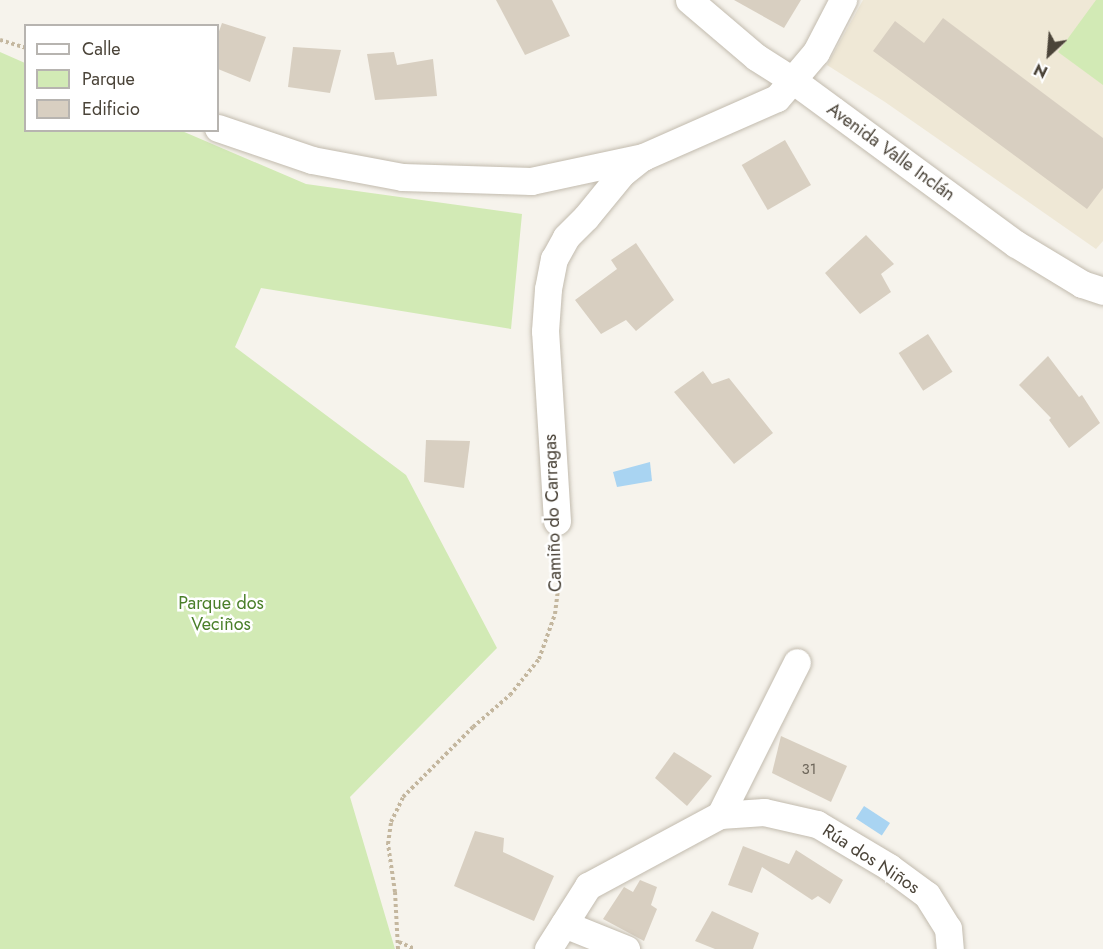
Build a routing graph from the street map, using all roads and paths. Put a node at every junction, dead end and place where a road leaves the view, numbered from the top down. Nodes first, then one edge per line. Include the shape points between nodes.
1 (689, 0) edge
2 (843, 0) edge
3 (0, 40) edge
4 (24, 47) edge
5 (794, 81) junction
6 (219, 128) edge
7 (643, 157) junction
8 (1103, 291) edge
9 (557, 521) joint
10 (797, 662) dead end
11 (720, 815) junction
12 (564, 924) junction
13 (398, 942) junction
14 (398, 949) edge
15 (415, 949) edge
16 (548, 949) edge
17 (627, 949) edge
18 (950, 949) edge

1 - 5 street, Avenida Valle Inclán via 756,57
2 - 5 street, Camiño do Carragas via 816,52
3 - 4 path
5 - 7 street, Camiño do Carragas via 777,98
5 - 8 street, Avenida Valle Inclán via 1016,244 1082,284
6 - 7 street, Camiño do Carragas via 312,160 402,177 531,181
7 - 9 street, Camiño do Carragas via 622,173 566,237 554,259 545,331
9 - 13 path, Camiño do Carragas via 560,576 555,614 539,659 510,695 403,797 391,822 388,844
10 - 11 street
11 - 12 street, Rúa dos Niños via 588,886
11 - 18 street, Rúa dos Niños via 764,812 796,819 817,824 857,846 927,895 948,928
12 - 16 street, Rúa dos Niños
12 - 17 street
13 - 14 path, Camiño do Carragas
13 - 15 path

